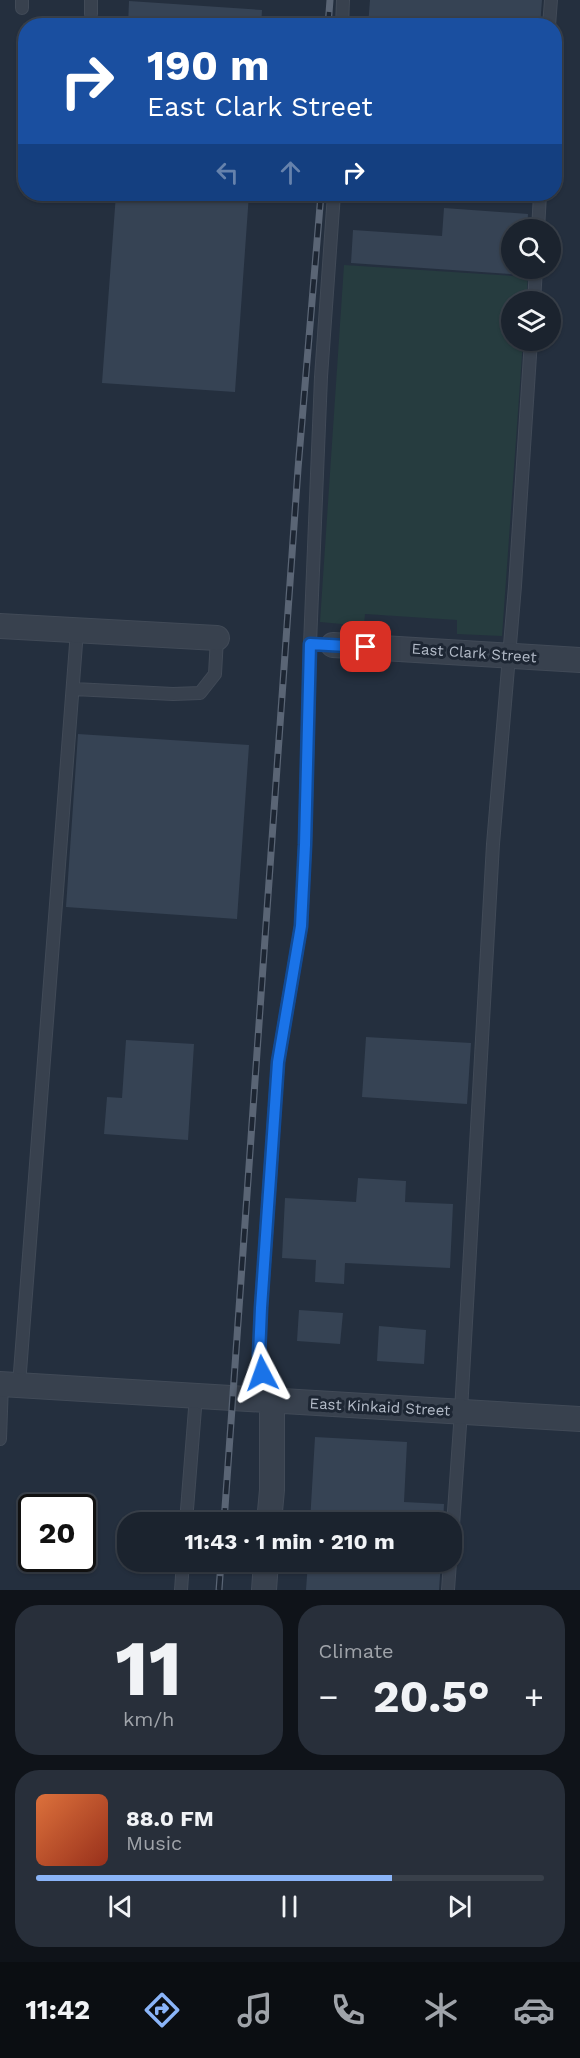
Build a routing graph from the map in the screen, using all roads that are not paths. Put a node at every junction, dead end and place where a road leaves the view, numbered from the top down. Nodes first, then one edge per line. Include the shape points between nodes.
1 (91, 0) edge
2 (343, 0) edge
3 (551, 0) edge
4 (91, 14) dead end
5 (342, 18) edge
6 (550, 18) edge
7 (334, 201) edge
8 (540, 201) edge
9 (539, 219) edge
10 (530, 351) edge
11 (0, 626) edge
12 (77, 631) junction
13 (217, 638) joint
14 (321, 645) junction
15 (510, 656) junction
16 (580, 660) edge
17 (74, 689) junction
18 (7, 1385) edge
19 (196, 1396) junction
20 (272, 1401) junction
21 (461, 1412) junction
22 (580, 1419) edge
23 (0, 1439) edge
24 (187, 1512) edge
25 (270, 1512) edge
26 (454, 1512) edge
27 (182, 1572) edge
28 (265, 1572) edge
29 (449, 1572) edge
30 (181, 1590) edge
31 (264, 1590) edge
32 (448, 1590) edge

1 - 4 lane
2 - 5 lane
3 - 6 lane
7 - 14 lane via 321,377
8 - 9 lane
10 - 15 lane
11 - 12 street
12 - 13 street
12 - 17 lane
13 - 17 lane via 215,674 200,693
14 - 15 street, East Clark Street
14 - 20 lane via 301,926 278,1062 261,1308 259,1355
15 - 16 street, East Clark Street
15 - 21 lane via 493,844
17 - 18 lane
18 - 19 street, East Kinkaid Street
18 - 23 lane
19 - 20 street, East Kinkaid Street
19 - 24 lane
20 - 21 street, East Kinkaid Street
20 - 25 street
21 - 22 street, East Kinkaid Street
21 - 26 lane
27 - 30 lane
28 - 31 street
29 - 32 lane

